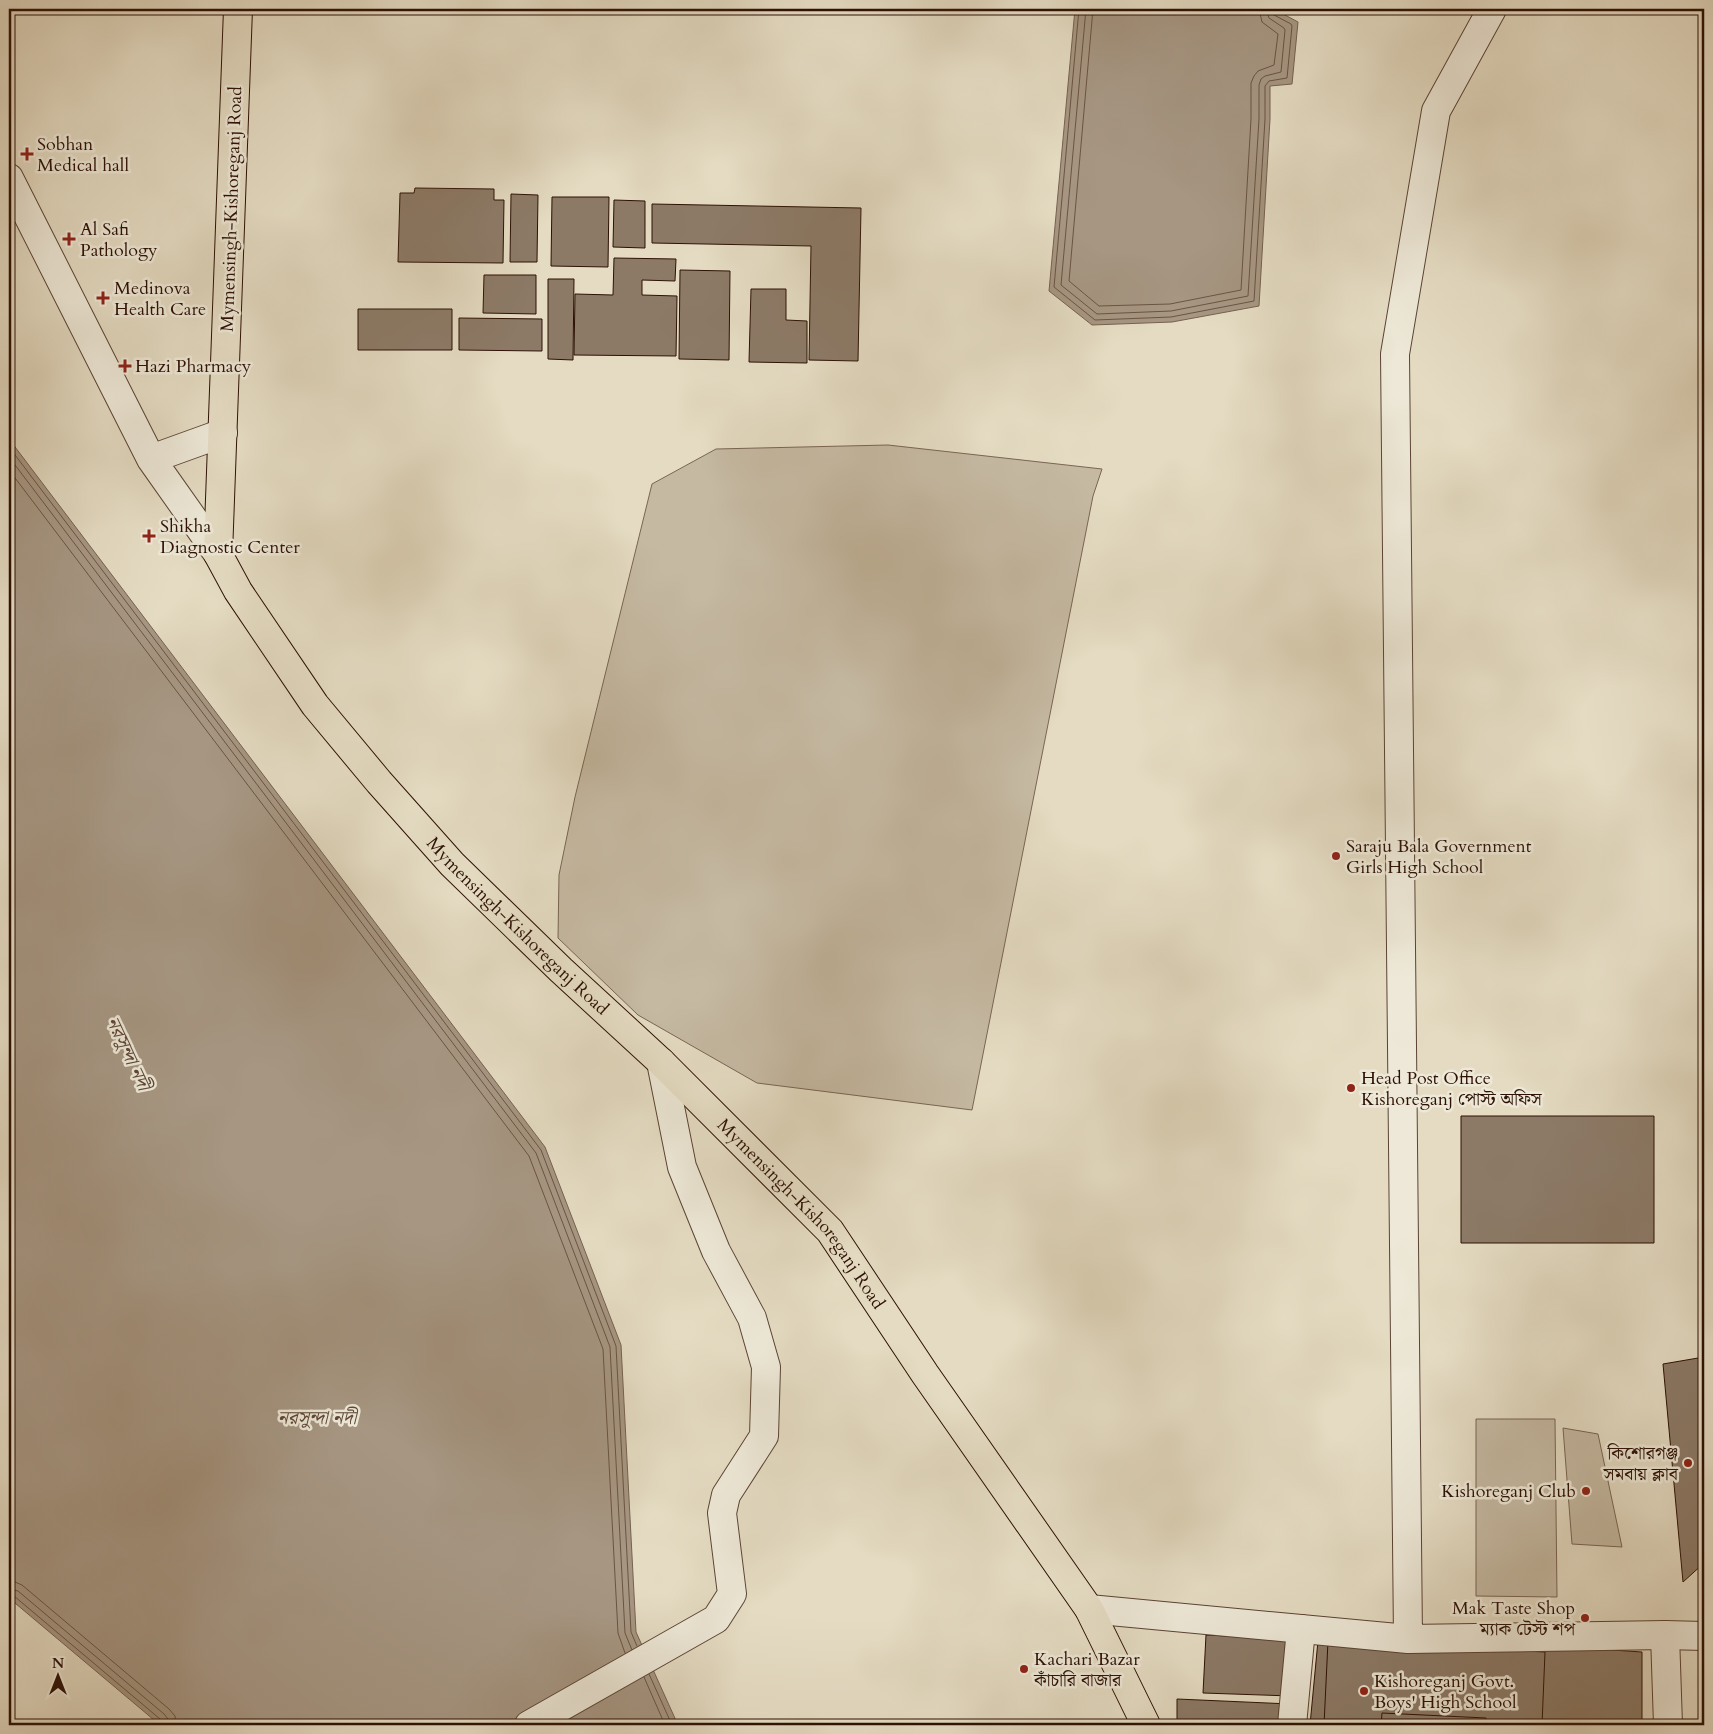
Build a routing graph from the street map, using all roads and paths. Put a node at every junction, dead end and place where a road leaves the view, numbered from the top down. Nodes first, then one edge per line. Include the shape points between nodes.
1 (238, 9) edge
2 (1492, 9) edge
3 (9, 178) edge
4 (223, 433) junction
5 (150, 459) junction
6 (218, 554) junction
7 (661, 1062) junction
8 (1089, 1609) junction
9 (1301, 1629) junction
10 (1665, 1635) junction
11 (1704, 1636) edge
12 (1408, 1638) junction
13 (529, 1725) edge
14 (1146, 1725) edge
15 (1292, 1725) edge
16 (1668, 1725) edge

1 - 4 main road, Mymensingh-Kishoreganj Road
2 - 12 street via 1436,111 1395,354
3 - 5 street
4 - 5 street
4 - 6 main road, Mymensingh-Kishoreganj Road
5 - 6 street
6 - 7 main road, Mymensingh-Kishoreganj Road via 238,591 315,705 378,782 452,864
7 - 8 main road, Mymensingh-Kishoreganj Road via 830,1231
7 - 13 street via 682,1168 716,1251 752,1318 766,1368 764,1436 726,1495 722,1513 732,1594 716,1619
8 - 9 street
8 - 14 main road, Mymensingh-Kishoreganj Road
9 - 12 street
9 - 15 street
10 - 11 street
10 - 12 street
10 - 16 street

